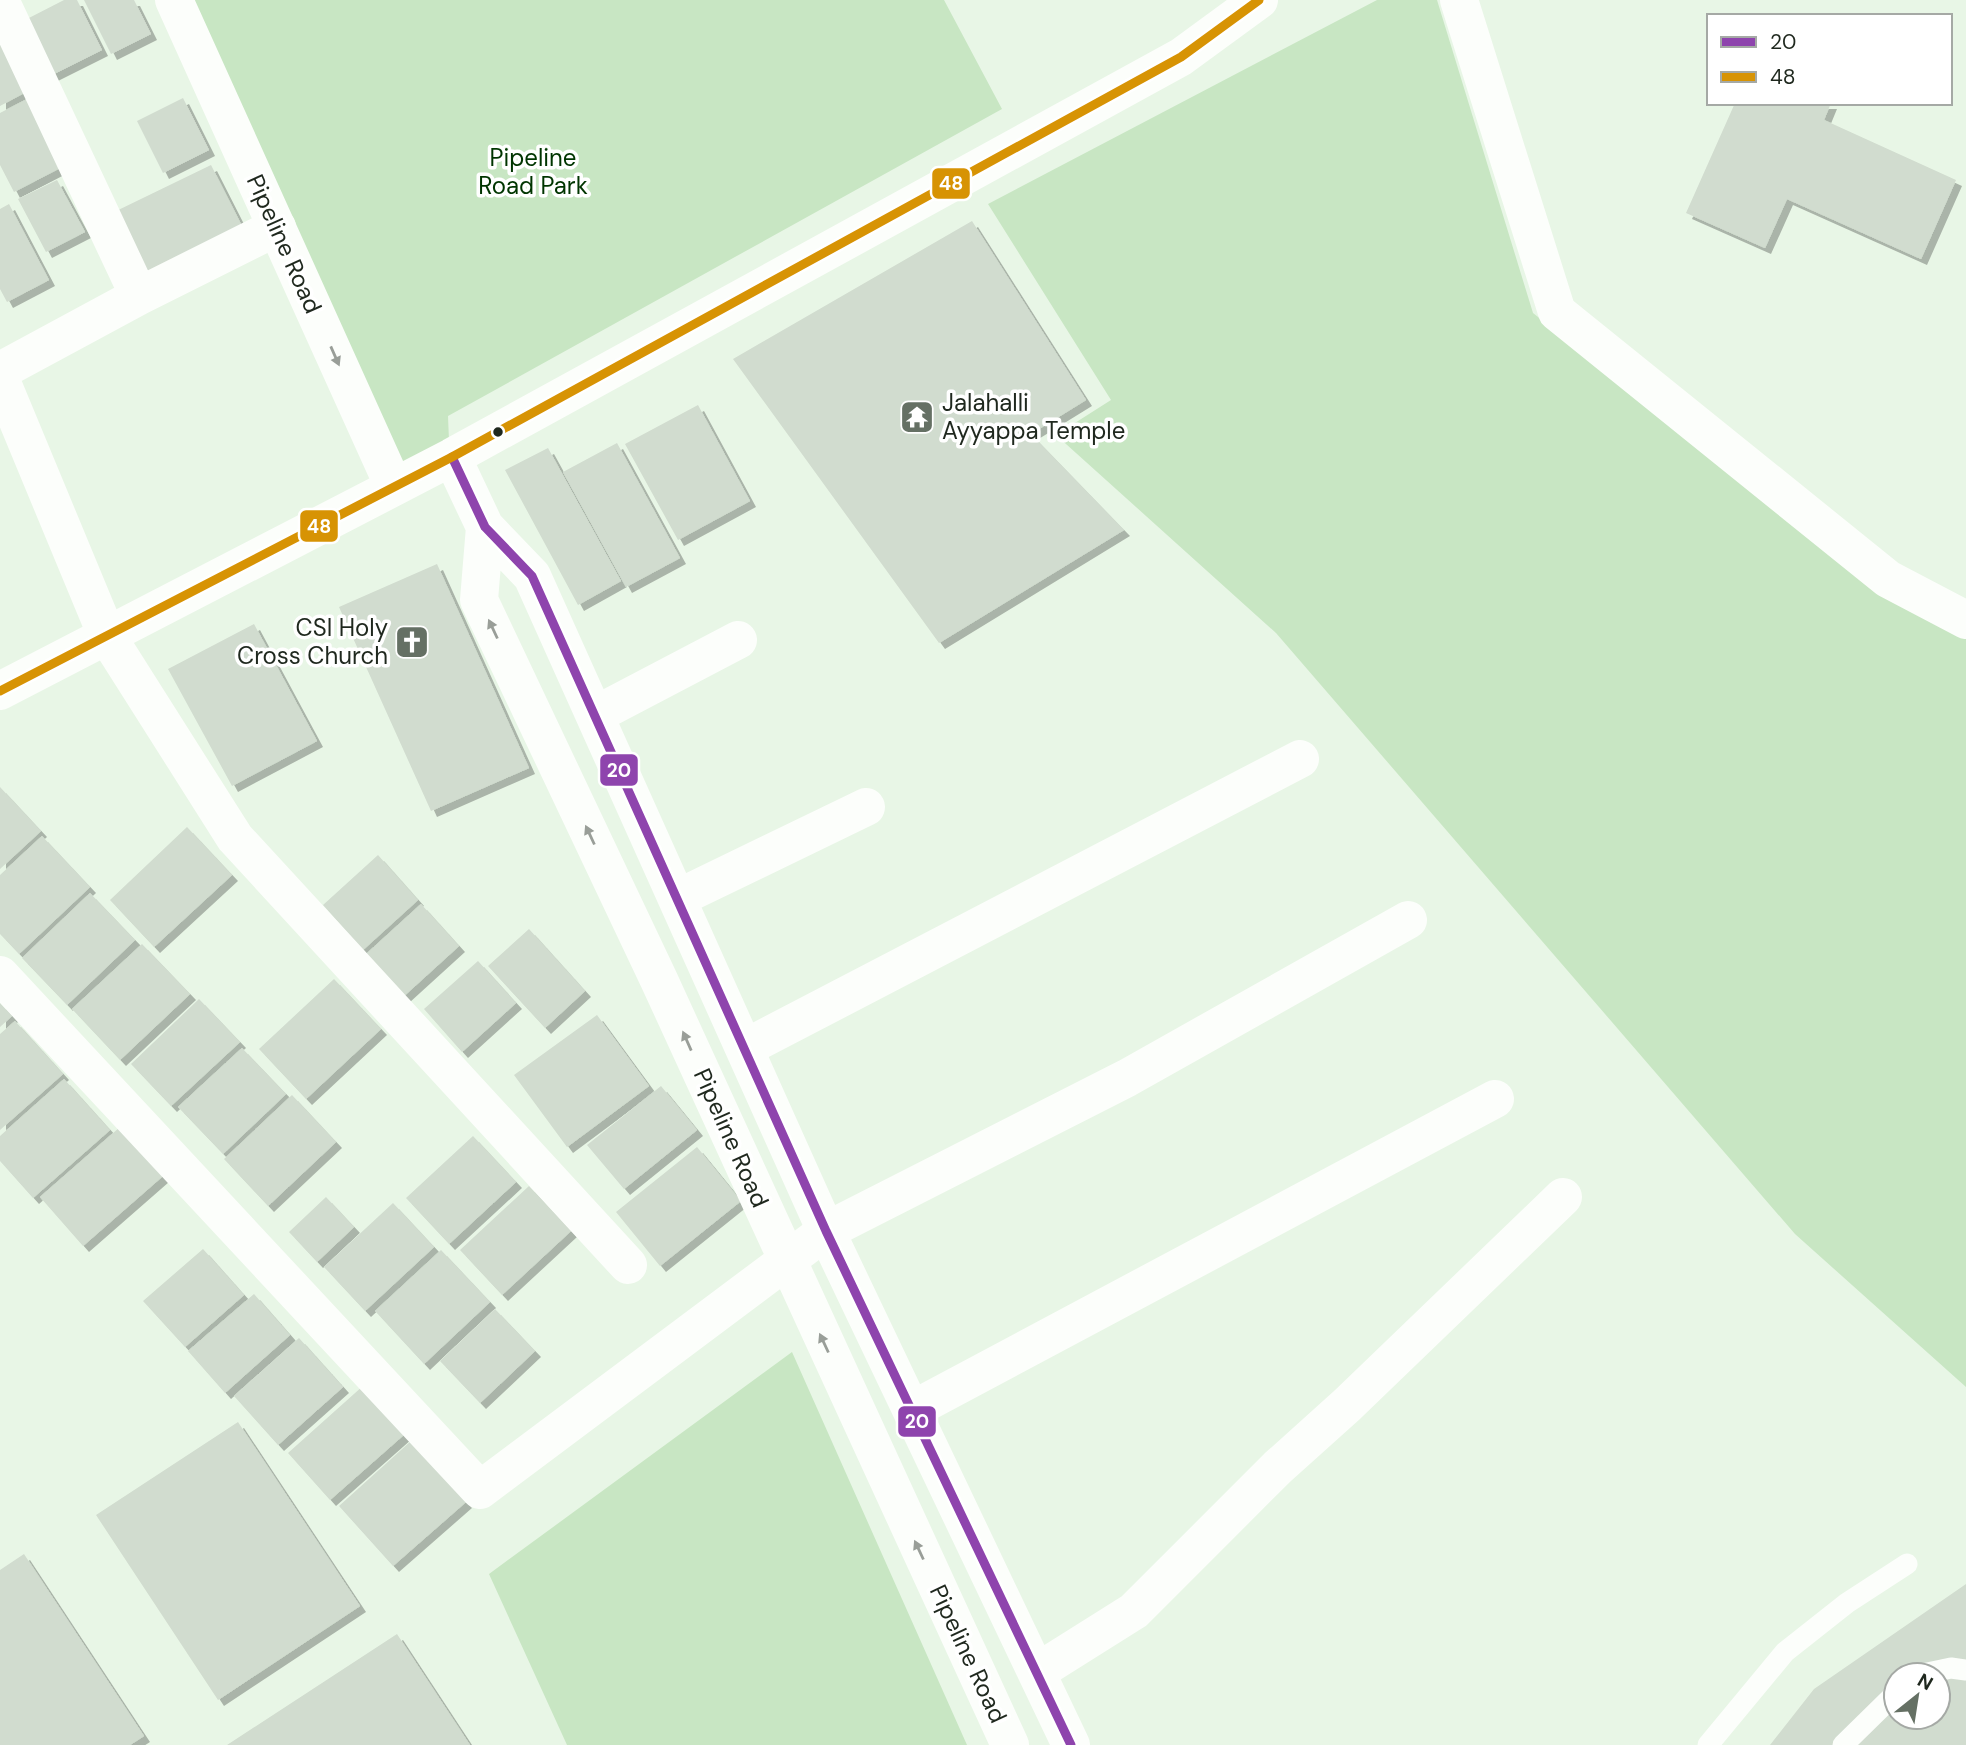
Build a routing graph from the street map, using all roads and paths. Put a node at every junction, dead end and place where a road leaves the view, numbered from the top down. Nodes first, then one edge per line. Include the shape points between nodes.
1 (0, 0) edge
2 (174, 0) edge
3 (1259, 0) edge
4 (1460, 0) edge
5 (277, 227) junction
6 (139, 296) junction
7 (0, 371) edge
8 (0, 378) edge
9 (452, 457) junction
10 (394, 487) junction
11 (485, 527) junction
12 (1966, 620) edge
13 (107, 636) junction
14 (738, 640) dead end
15 (0, 691) edge
16 (595, 715) junction
17 (1300, 759) dead end
18 (866, 807) dead end
19 (678, 898) junction
20 (1408, 920) dead end
21 (0, 975) edge
22 (745, 1048) junction
23 (1495, 1099) dead end
24 (1563, 1197) dead end
25 (826, 1231) junction
26 (786, 1259) junction
27 (628, 1265) dead end
28 (912, 1410) junction
29 (1907, 1564) dead end
30 (1037, 1672) junction
31 (1882, 1707) edge
32 (1010, 1745) edge
33 (1072, 1745) edge
34 (1708, 1745) edge
35 (1843, 1745) edge

1 - 6 street
2 - 5 street, Pipeline Road
3 - 9 street via 1181,57
4 - 12 street via 1557,312 1888,579
5 - 6 street
5 -> 10 street, Pipeline Road
6 - 7 street
8 - 13 street
9 - 10 street
9 - 11 street, Pipeline Road
10 - 13 street
11 - 16 street, Pipeline Road via 532,576
26 -> 11 street, Pipeline Road via 479,600
13 - 15 street
13 - 27 street via 235,838
14 - 16 street
16 - 19 street, Pipeline Road
17 - 22 street
18 - 19 street
19 - 22 street, Pipeline Road
20 - 25 street via 1127,1078
21 - 26 street via 480,1490
22 - 25 street, Pipeline Road
23 - 28 street
24 - 30 street via 1278,1467 1134,1611
25 - 26 street
25 - 28 street, Pipeline Road
32 -> 26 street, Pipeline Road
28 - 30 street, Pipeline Road
29 - 34 lane via 1785,1652
30 - 33 street, Pipeline Road
31 - 35 lane

